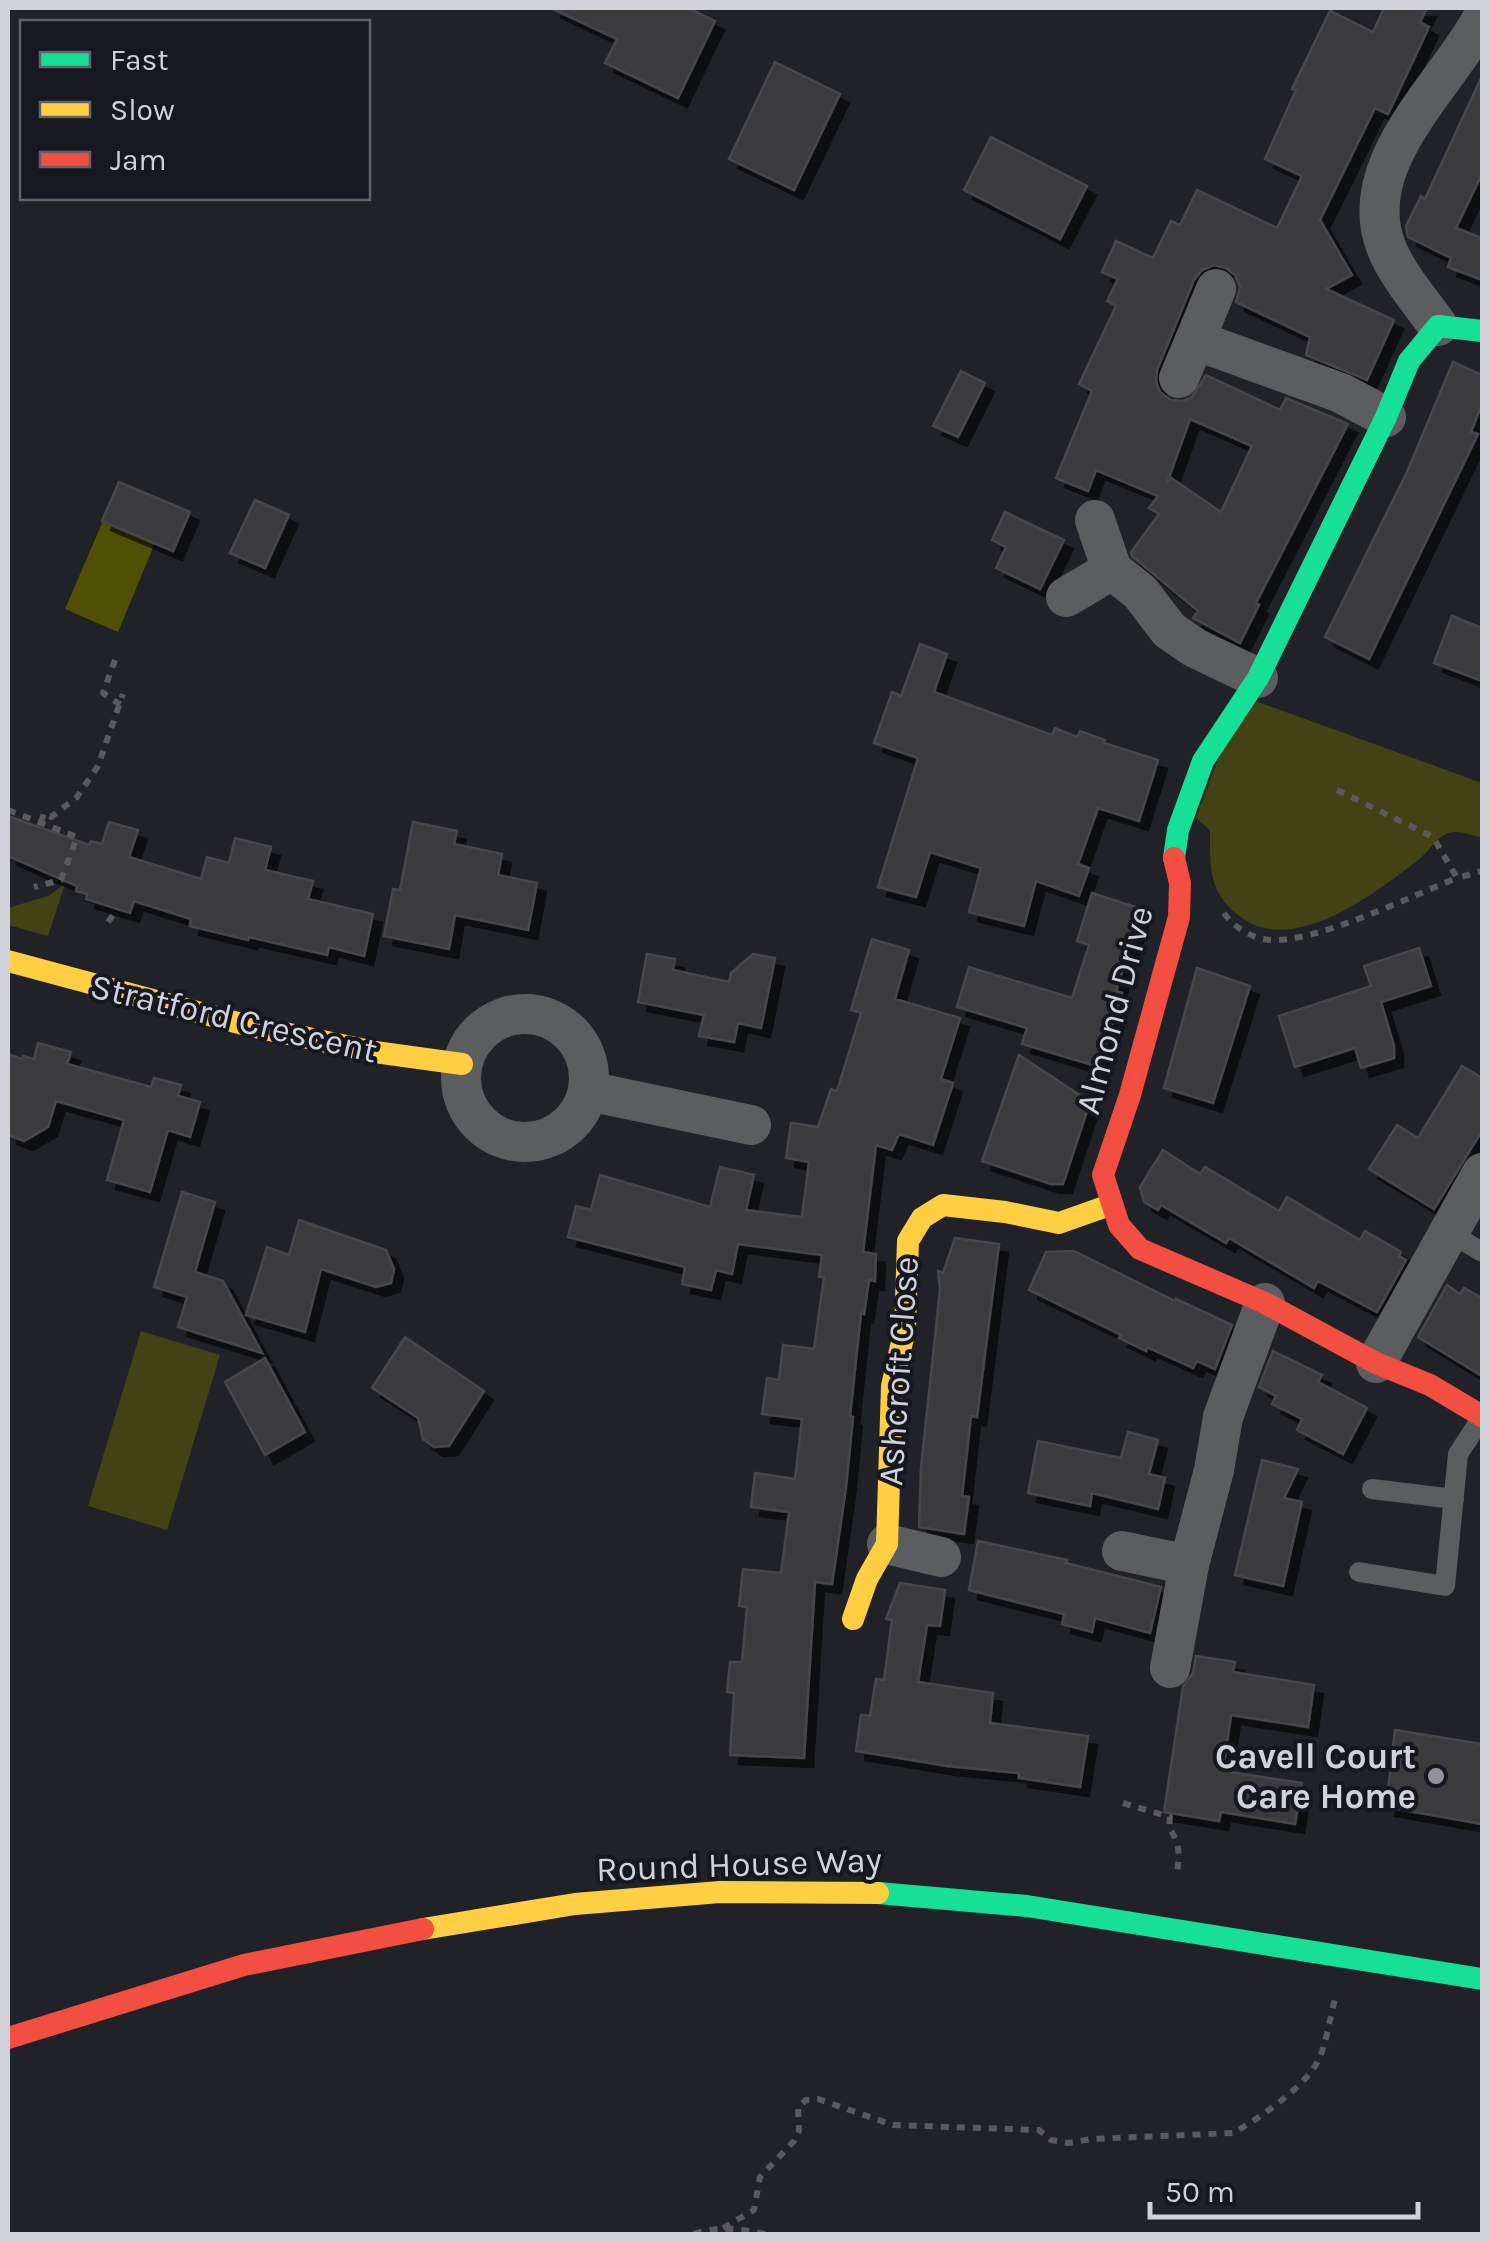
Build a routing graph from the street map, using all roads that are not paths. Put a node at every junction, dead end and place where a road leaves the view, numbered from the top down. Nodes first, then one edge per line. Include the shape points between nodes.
1 (1482, 18) edge
2 (1216, 289) dead end
3 (1438, 326) junction
4 (1482, 331) edge
5 (1195, 340) junction
6 (1178, 378) dead end
7 (1386, 417) junction
8 (1095, 520) dead end
9 (1112, 570) junction
10 (1066, 597) dead end
11 (1258, 678) junction
12 (8, 961) edge
13 (462, 1064) junction
14 (588, 1091) junction
15 (751, 1126) dead end
16 (1482, 1173) edge
17 (1110, 1205) junction
18 (1466, 1243) edge
19 (1266, 1303) junction
20 (1376, 1362) junction
21 (1482, 1417) edge
22 (1372, 1489) dead end
23 (1454, 1499) junction
24 (887, 1544) junction
25 (1122, 1551) dead end
26 (940, 1557) dead end
27 (1189, 1565) junction
28 (1359, 1572) dead end
29 (853, 1618) dead end
30 (1170, 1668) dead end
31 (1482, 1978) edge
32 (8, 2038) edge

1 - 3 street via 1410,125 1386,168 1379,197 1388,251
2 - 5 street
3 - 4 street
3 - 7 street, Almond Drive via 1409,361
5 - 6 street
5 - 7 street via 1341,393
7 - 11 street, Almond Drive
8 - 9 street
9 - 10 street
9 - 11 street via 1140,592 1169,630
11 - 17 street, Almond Drive via 1203,761 1180,820 1174,860 1180,917 1103,1175
12 - 13 street, Stratford Crescent via 251,1028
13 - 14 street via 492,1022 517,1014 543,1016 566,1028 582,1048
13 - 14 street via 470,1112 488,1131 511,1141 537,1142 560,1132
14 - 15 street
16 - 18 street
17 - 19 street via 1140,1249
17 - 24 street, Ashcroft Close via 1059,1223 942,1206 922,1218 908,1240 905,1329 892,1386
18 - 20 street
19 - 20 street
19 - 27 street via 1222,1416
20 - 21 street
21 - 23 lane via 1458,1454
22 - 23 lane
23 - 28 lane via 1445,1586
24 - 26 street
24 - 29 street, Ashcroft Close
25 - 27 street
27 - 30 street
31 - 32 street, Round House Way via 1027,1906 877,1893 720,1892 575,1904 369,1938 244,1965

